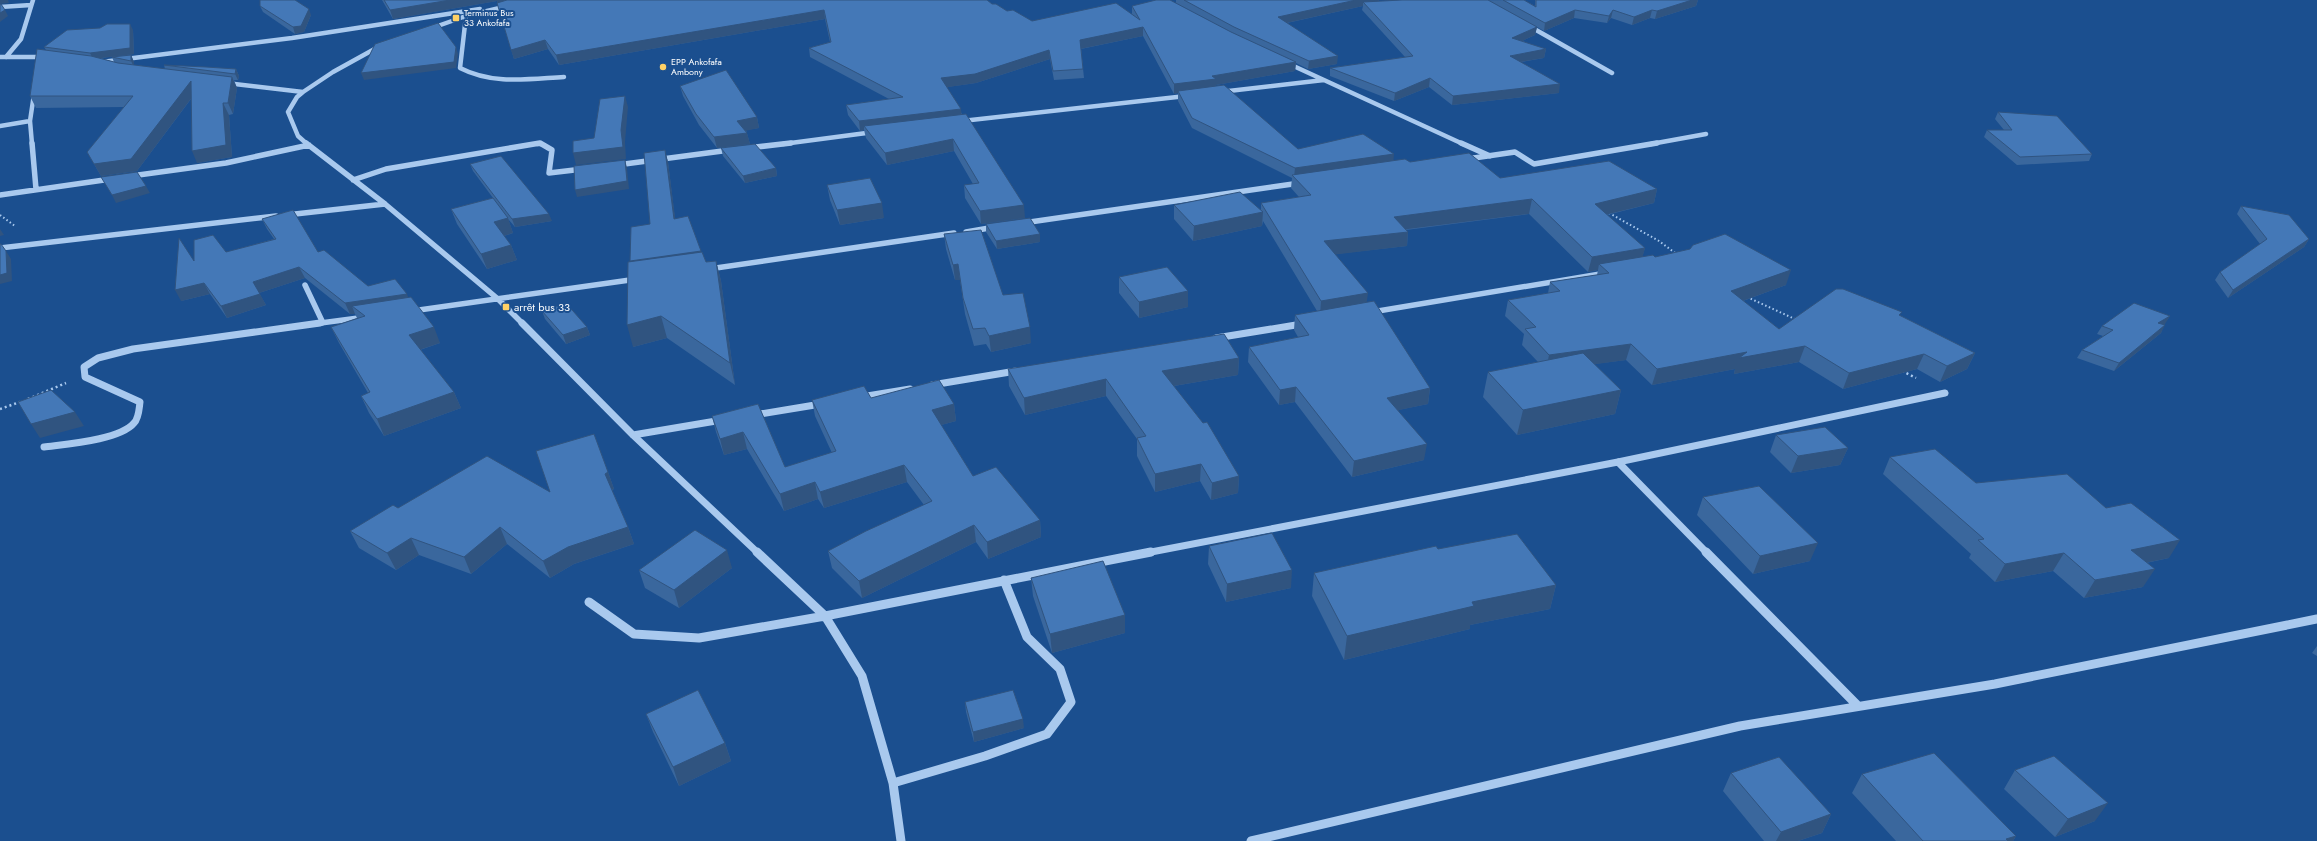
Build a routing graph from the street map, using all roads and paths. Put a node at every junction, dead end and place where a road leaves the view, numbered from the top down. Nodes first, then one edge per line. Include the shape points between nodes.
1 (32, 2) edge
2 (0, 7) edge
3 (466, 16) junction
4 (1526, 25) edge
5 (429, 29) edge
6 (384, 45) edge
7 (40, 56) junction
8 (0, 57) edge
9 (6, 57) junction
10 (56, 58) edge
11 (1281, 61) edge
12 (39, 64) edge
13 (109, 66) edge
14 (1612, 73) dead end
15 (564, 77) dead end
16 (1324, 80) junction
17 (221, 82) edge
18 (36, 85) edge
19 (303, 92) junction
20 (1213, 92) edge
21 (1189, 95) edge
22 (30, 121) junction
23 (959, 121) edge
24 (0, 126) edge
25 (880, 131) edge
26 (1706, 134) dead end
27 (309, 146) junction
28 (1490, 156) junction
29 (1458, 160) edge
30 (612, 165) edge
31 (589, 168) edge
32 (123, 177) edge
33 (115, 178) edge
34 (352, 180) junction
35 (1309, 182) edge
36 (36, 189) junction
37 (0, 195) edge
38 (385, 204) junction
39 (1604, 210) edge
40 (1018, 224) edge
41 (1002, 226) edge
42 (0, 248) edge
43 (1680, 256) edge
44 (705, 269) edge
45 (1615, 272) edge
46 (644, 278) edge
47 (305, 285) dead end
48 (1741, 293) edge
49 (498, 299) junction
50 (403, 312) edge
51 (1363, 314) edge
52 (371, 316) edge
53 (323, 323) junction
54 (1308, 323) edge
55 (1804, 323) edge
56 (1206, 340) edge
57 (1896, 368) edge
58 (1026, 370) edge
59 (85, 377) junction
60 (923, 387) edge
61 (916, 388) edge
62 (1945, 393) joint
63 (853, 398) edge
64 (829, 402) edge
65 (0, 409) edge
66 (743, 417) edge
67 (727, 419) edge
68 (633, 435) junction
69 (44, 447) dead end
70 (1618, 462) junction
71 (1004, 580) junction
72 (589, 602) dead end
73 (825, 616) junction
74 (2317, 619) edge
75 (1858, 706) junction
76 (893, 783) junction
77 (901, 841) edge
78 (1251, 841) edge

1 - 2 street
1 - 9 street via 21,39
3 - 5 street
3 - 13 street via 514,4 292,38 93,63
3 - 15 street via 460,68 472,76 497,80
4 - 14 street
6 - 19 street
7 - 9 street
7 - 10 street
7 - 12 street
8 - 9 street
11 - 16 street
16 - 20 street
16 - 28 street
17 - 19 street
18 - 22 street
19 - 27 street via 288,112 298,136
21 - 23 street
22 - 24 street
22 - 36 street
25 - 30 street
26 - 28 street via 1534,164 1515,152
27 - 32 street via 226,163
27 - 34 street
28 - 29 street
31 - 34 street via 549,173 552,150 540,143 386,169
33 - 36 street
34 - 38 street
35 - 40 street
36 - 37 street
38 - 42 street
38 - 49 street
39 - 43 path
41 - 44 street
45 - 51 street
46 - 49 street
47 - 53 street
48 - 55 path
49 - 50 street
49 - 68 street
52 - 53 street
53 - 59 street via 133,349 98,358 84,367
54 - 56 street
57 - 62 path
58 - 60 street
59 - 65 path
59 - 69 street via 140,402 139,413 133,424 106,436
61 - 63 street
62 - 70 street
64 - 66 street
67 - 68 street
68 - 73 street
70 - 71 street
70 - 75 street
71 - 73 street
71 - 76 street via 1027,637 1060,669 1071,702 1046,734 985,756
72 - 73 street via 634,634 699,638
73 - 76 street via 862,676
74 - 75 street via 1995,684
75 - 78 street via 1740,726
76 - 77 street

